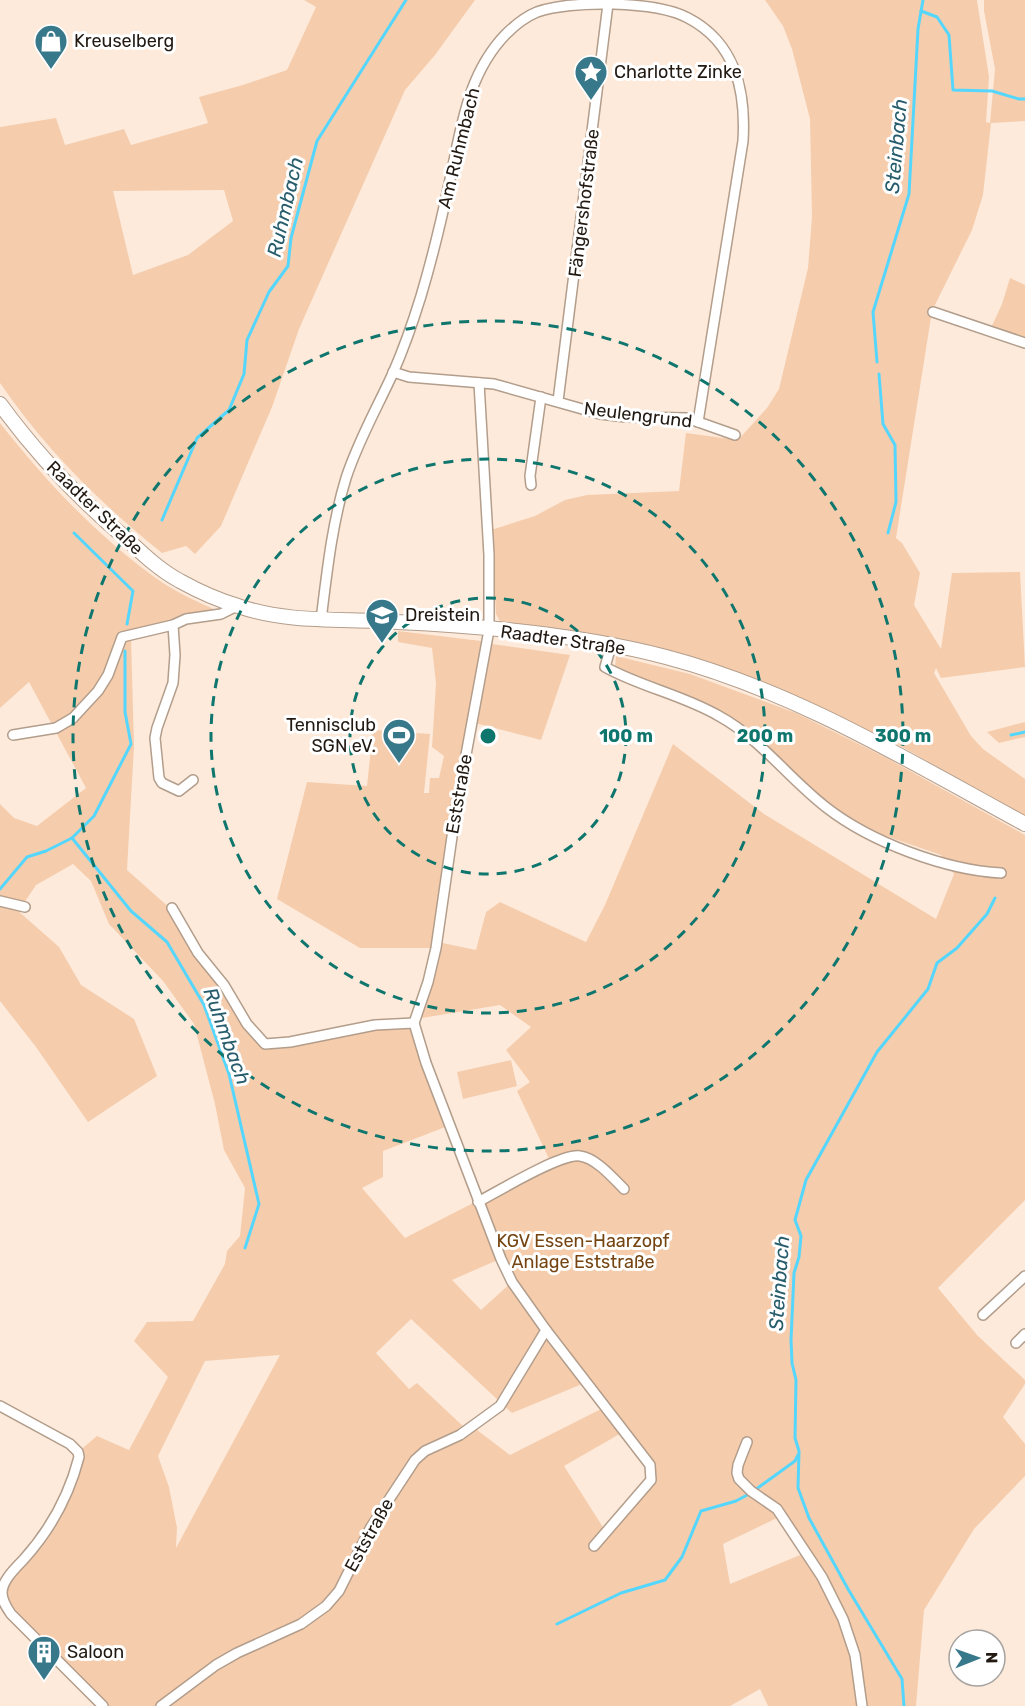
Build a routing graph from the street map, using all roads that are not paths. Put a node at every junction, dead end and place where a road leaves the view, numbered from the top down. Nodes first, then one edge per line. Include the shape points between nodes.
1 (608, 4) junction
2 (933, 312) dead end
3 (1025, 343) edge
4 (393, 372) junction
5 (479, 383) junction
6 (541, 397) junction
7 (558, 401) junction
8 (0, 404) edge
9 (698, 422) junction
10 (735, 435) dead end
11 (531, 485) dead end
12 (237, 606) junction
13 (321, 620) junction
14 (173, 625) junction
15 (489, 630) junction
16 (611, 646) junction
17 (13, 735) dead end
18 (193, 780) dead end
19 (1025, 824) edge
20 (1001, 873) dead end
21 (0, 902) edge
22 (25, 907) dead end
23 (172, 908) dead end
24 (414, 1023) junction
25 (624, 1190) dead end
26 (478, 1202) junction
27 (1025, 1276) edge
28 (983, 1315) dead end
29 (546, 1330) junction
30 (1025, 1334) edge
31 (1016, 1343) dead end
32 (0, 1406) edge
33 (747, 1442) dead end
34 (594, 1546) dead end
35 (103, 1706) edge
36 (161, 1706) edge
37 (862, 1706) edge

1 - 4 street, Am Ruhmbach via 560,7 528,16 506,34 484,63 468,95 427,274
1 - 7 street, Fängershofstraße
1 - 9 street, Am Ruhmbach via 660,9 694,21 723,46 741,87 743,141
2 - 3 street
4 - 5 street, Neulengrund
4 - 13 street, Am Ruhmbach via 347,477 333,528
5 - 6 street, Neulengrund
5 - 15 street, Eststraße via 489,555
6 - 7 street, Neulengrund
6 - 11 street
7 - 9 street, Neulengrund via 600,414 687,418
8 - 12 main road, Raadter Straße via 61,478 153,563 178,580
9 - 10 street, Neulengrund
12 - 13 main road, Raadter Straße via 263,614
12 - 14 street via 221,614
13 - 15 main road, Raadter Straße via 410,622
14 - 17 street via 122,637 108,675 73,718 56,728
14 - 18 street via 173,683 155,738 159,778 178,791
15 - 16 main road, Raadter Straße
15 - 24 street, Eststraße via 456,809 436,948
16 - 19 main road, Raadter Straße via 711,671 800,705
16 - 20 street via 605,667 718,715 746,733 827,808 880,840 923,857 981,872
21 - 22 street
23 - 24 street via 247,1024 265,1044 375,1025
24 - 26 street
25 - 26 street via 591,1160 574,1155
26 - 29 street via 512,1282
27 - 28 street
29 - 34 street via 650,1465 651,1480
29 - 36 street, Eststraße via 500,1406 460,1435 425,1451 415,1460 371,1527 339,1591 326,1606 301,1624 216,1665
30 - 31 street
32 - 35 street via 70,1444 79,1457 64,1502 50,1527 5,1581 4,1603
33 - 37 street via 738,1465 739,1479 777,1509 822,1577 855,1655

